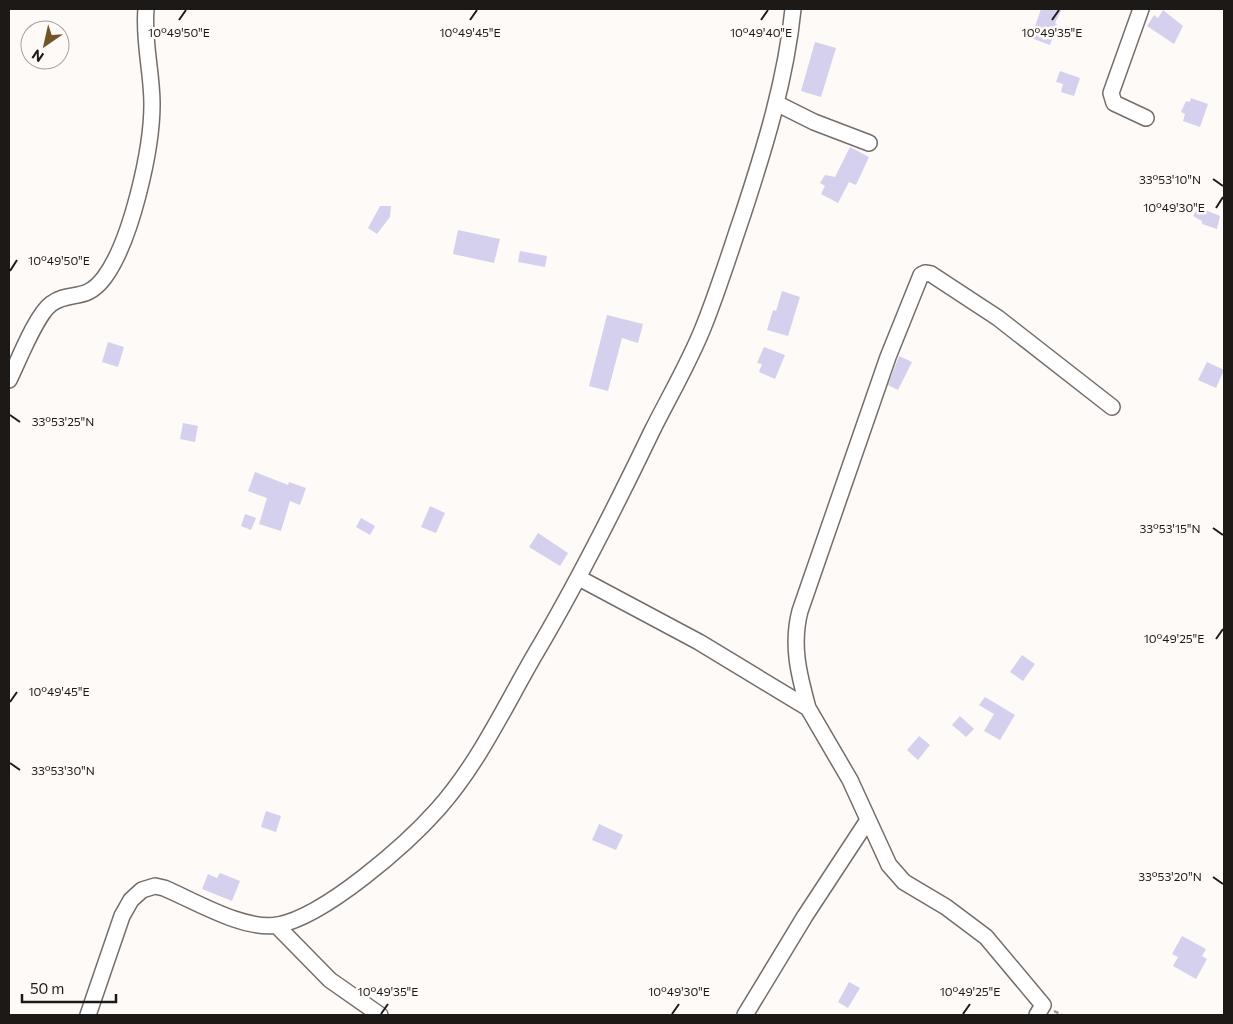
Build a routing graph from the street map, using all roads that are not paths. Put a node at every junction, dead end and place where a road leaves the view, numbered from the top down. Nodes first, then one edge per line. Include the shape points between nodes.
1 (146, 9) edge
2 (793, 9) edge
3 (1141, 9) edge
4 (776, 103) junction
5 (1146, 118) dead end
6 (869, 143) dead end
7 (9, 380) edge
8 (1112, 407) dead end
9 (579, 578) junction
10 (808, 708) junction
11 (868, 820) junction
12 (276, 925) junction
13 (88, 1015) edge
14 (380, 1015) edge
15 (745, 1015) edge
16 (1036, 1015) edge

1 - 7 street via 152,119 126,233 116,258 90,292 62,298 50,304 42,314
2 - 4 street via 789,47
3 - 5 street via 1111,93 1114,103
4 - 6 street
4 - 9 street via 752,187 702,332
8 - 10 street via 998,318 936,277 925,273 921,275 888,357 800,611 795,648
9 - 10 street via 699,642
9 - 12 street via 497,723 439,808 366,876 294,920
10 - 11 street via 850,780
11 - 15 street
11 - 16 street via 889,865 904,882 946,906 986,937 1043,1005
12 - 13 street via 256,925 155,886 142,890 131,900 122,916
12 - 14 street via 330,980

